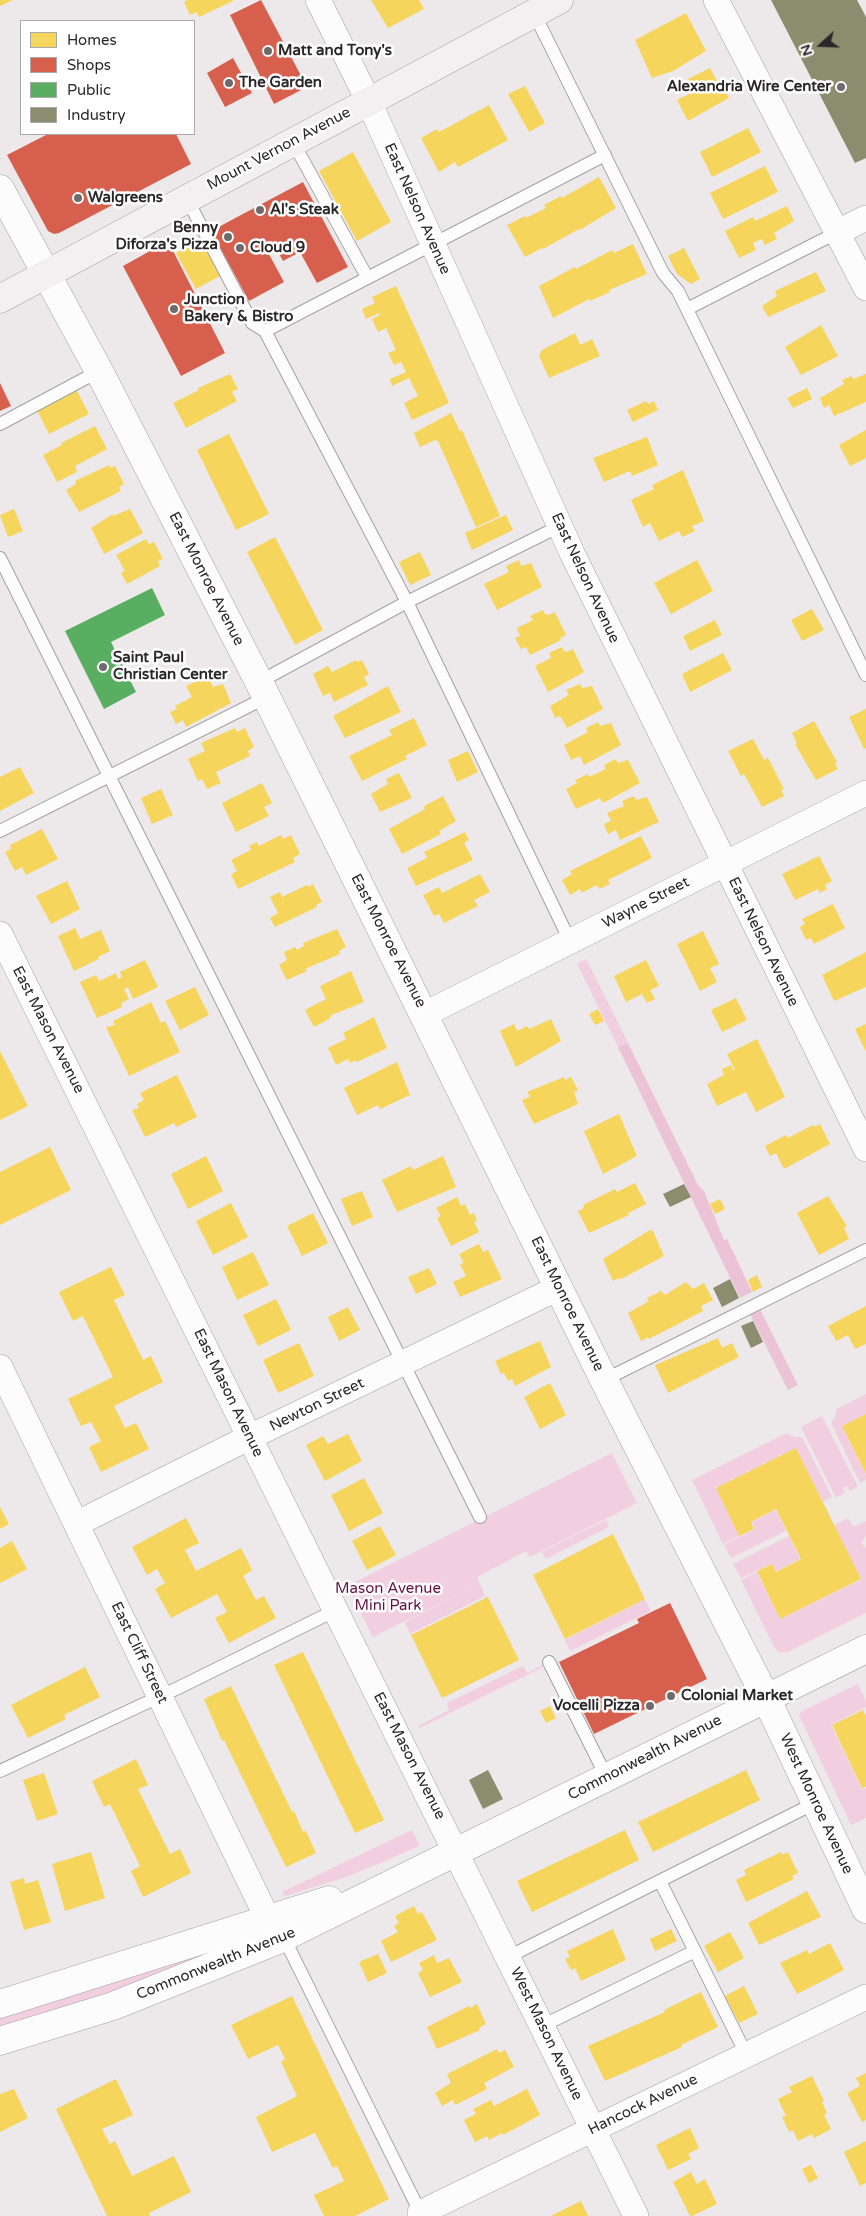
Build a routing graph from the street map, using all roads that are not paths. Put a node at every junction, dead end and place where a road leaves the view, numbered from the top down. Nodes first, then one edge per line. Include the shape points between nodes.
1 (318, 0) edge
2 (716, 0) edge
3 (541, 6) edge
4 (369, 102) junction
5 (293, 142) junction
6 (605, 155) junction
7 (0, 189) edge
8 (187, 199) junction
9 (866, 218) edge
10 (838, 232) junction
11 (432, 242) junction
12 (47, 274) junction
13 (367, 277) junction
14 (866, 288) edge
15 (0, 299) edge
16 (687, 309) junction
17 (265, 331) junction
18 (99, 371) junction
19 (0, 424) edge
20 (560, 526) junction
21 (0, 558) edge
22 (407, 602) junction
23 (866, 675) edge
24 (263, 690) junction
25 (109, 776) junction
26 (866, 792) edge
27 (0, 831) edge
28 (724, 864) junction
29 (0, 934) edge
30 (570, 941) junction
31 (425, 1014) junction
32 (866, 1149) edge
33 (866, 1250) edge
34 (558, 1288) junction
35 (402, 1363) junction
36 (0, 1367) edge
37 (604, 1380) junction
38 (250, 1437) junction
39 (480, 1518) dead end
40 (76, 1524) junction
41 (336, 1610) junction
42 (866, 1649) edge
43 (550, 1662) dead end
44 (159, 1696) junction
45 (766, 1698) junction
46 (0, 1771) edge
47 (607, 1778) junction
48 (815, 1803) junction
49 (457, 1852) junction
50 (660, 1881) junction
51 (866, 1909) edge
52 (273, 1930) junction
53 (695, 1951) junction
54 (508, 1957) junction
55 (866, 1997) edge
56 (0, 2004) edge
57 (542, 2026) junction
58 (0, 2041) edge
59 (746, 2054) junction
60 (593, 2129) junction
61 (421, 2215) edge
62 (636, 2216) edge

1 - 4 street, East Nelson Avenue
2 - 10 street
3 - 4 main road, Mount Vernon Avenue
3 - 6 lane
4 - 5 main road, Mount Vernon Avenue
4 - 11 street, East Nelson Avenue
5 - 8 main road, Mount Vernon Avenue
5 - 13 lane
6 - 11 lane
6 - 16 lane via 663,272
7 - 12 street, East Monroe Avenue
8 - 12 main road, Mount Vernon Avenue
8 - 17 lane via 252,323
9 - 10 street
10 - 14 street
10 - 16 lane
11 - 13 lane
11 - 20 street, East Nelson Avenue
12 - 15 main road, Mount Vernon Avenue
12 - 18 street, East Monroe Avenue
13 - 17 lane
16 - 23 lane
17 - 22 lane
18 - 19 lane
18 - 24 street, East Monroe Avenue
20 - 22 lane
20 - 28 street, East Nelson Avenue
21 - 25 lane
22 - 24 lane
22 - 30 lane
24 - 25 lane
24 - 31 street, East Monroe Avenue
25 - 27 lane
25 - 35 lane
26 - 28 street, Wayne Street
28 - 30 street, Wayne Street
28 - 32 street, East Nelson Avenue
29 - 38 street, East Mason Avenue
30 - 31 street, Wayne Street
31 - 34 street, East Monroe Avenue
33 - 37 lane via 749,1302
34 - 35 street, Newton Street
34 - 37 street, East Monroe Avenue
35 - 38 street, Newton Street
35 - 39 lane
36 - 40 street, East Cliff Street
37 - 45 street, East Monroe Avenue
38 - 40 street, Newton Street
38 - 41 street, East Mason Avenue
40 - 44 street, East Cliff Street
41 - 44 lane
41 - 49 street, East Mason Avenue
42 - 45 street, Commonwealth Avenue
43 - 47 lane
44 - 46 lane
44 - 52 street, East Cliff Street
45 - 47 street, Commonwealth Avenue
45 - 48 street, West Monroe Avenue
47 - 49 street, Commonwealth Avenue
48 - 50 lane
48 - 51 street, West Monroe Avenue
49 - 52 street, Commonwealth Avenue via 426,1868
49 - 54 street, West Mason Avenue
50 - 53 lane
50 - 54 lane
52 - 56 street, Commonwealth Avenue
52 - 58 street, Commonwealth Avenue via 113,2006
52 - 61 lane via 290,1949
53 - 57 lane
53 - 59 lane
54 - 57 street, West Mason Avenue
55 - 59 street, Hancock Avenue
57 - 60 street, West Mason Avenue
59 - 60 street, Hancock Avenue
60 - 61 street, Hancock Avenue
60 - 62 street, West Mason Avenue

